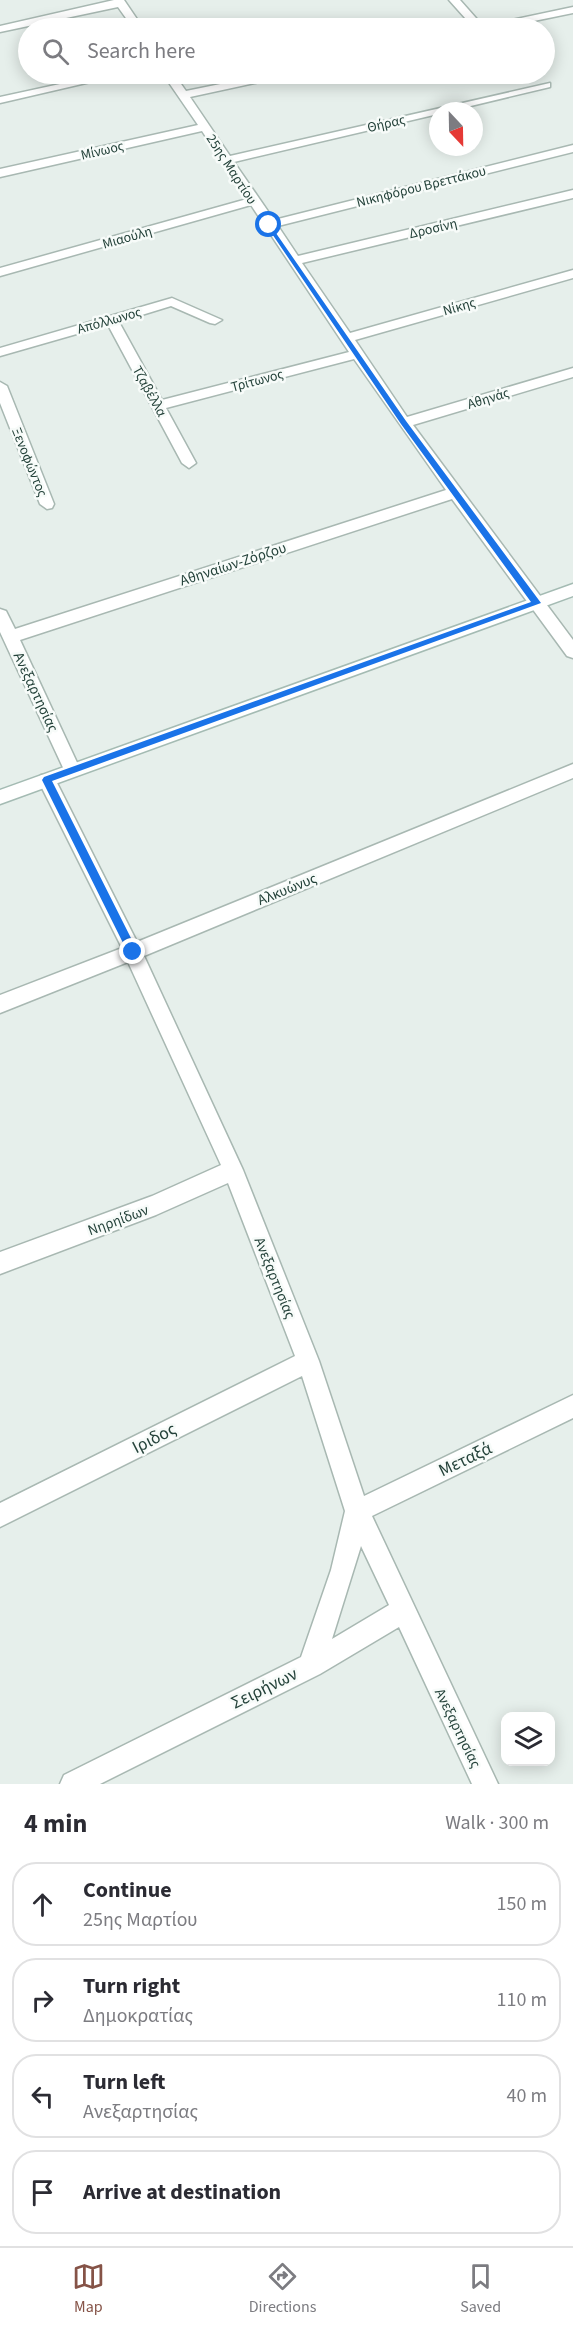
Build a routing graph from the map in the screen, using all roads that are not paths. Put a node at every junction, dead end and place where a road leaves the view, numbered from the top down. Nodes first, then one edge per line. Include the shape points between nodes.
1 (454, 0) edge
2 (120, 1) edge
3 (573, 10) edge
4 (47, 18) edge
5 (131, 18) edge
6 (470, 18) edge
7 (535, 18) edge
8 (18, 25) edge
9 (0, 29) edge
10 (73, 84) edge
11 (175, 84) edge
12 (235, 84) edge
13 (546, 85) dead end
14 (183, 95) junction
15 (0, 100) edge
16 (204, 127) junction
17 (573, 148) edge
18 (226, 160) junction
19 (0, 172) edge
20 (573, 194) edge
21 (253, 201) junction
22 (269, 225) junction
23 (293, 261) junction
24 (0, 272) edge
25 (573, 274) edge
26 (111, 319) junction
27 (215, 320) dead end
28 (346, 338) junction
29 (0, 352) edge
30 (356, 354) junction
31 (573, 372) edge
32 (0, 386) edge
33 (158, 406) junction
34 (404, 423) junction
35 (189, 463) dead end
36 (456, 492) junction
37 (47, 504) dead end
38 (573, 590) edge
39 (537, 603) junction
40 (0, 615) edge
41 (10, 637) junction
42 (573, 652) edge
43 (72, 769) junction
44 (573, 771) edge
45 (47, 780) junction
46 (0, 797) edge
47 (133, 952) junction
48 (0, 1004) edge
49 (233, 1170) junction
50 (0, 1263) edge
51 (308, 1361) junction
52 (573, 1407) edge
53 (357, 1511) junction
54 (0, 1515) edge
55 (402, 1611) junction
56 (312, 1665) junction
57 (73, 1784) edge
58 (485, 1784) edge

1 - 6 street
2 - 4 street
2 - 5 street
3 - 7 street
8 - 9 street
10 - 15 street
11 - 14 street, 25ης Μαρτίου
12 - 14 street
13 - 18 street, Θήρας
14 - 16 street, 25ης Μαρτίου
16 - 18 street, 25ης Μαρτίου
16 - 19 street, Μίνωος
17 - 22 street, Νικηφόρου Βρεττάκου
18 - 21 street, 25ης Μαρτίου
20 - 23 street, Δροσίνη
21 - 22 street, 25ης Μαρτίου
21 - 24 street, Μιαούλη
22 - 23 street, 25ης Μαρτίου
23 - 28 street, 25ης Μαρτίου
25 - 28 street, Νίκης
26 - 27 street, Απόλλωνος via 172,302
26 - 29 street, Απόλλωνος
26 - 33 street, Τζαβέλλα
28 - 30 street, 25ης Μαρτίου
30 - 33 street, Τρίτωνος
30 - 34 street, 25ης Μαρτίου
31 - 34 street, Αθηνάς
32 - 37 street, Ξενοφώντος
33 - 35 street, Τζαβέλλα
34 - 36 street, 25ης Μαρτίου
36 - 39 street, 25ης Μαρτίου
36 - 41 street, Αθηναίων-Ζόρζου
38 - 39 street
39 - 42 street, 25ης Μαρτίου
39 - 43 street
40 - 41 street, Ανεξαρτησίας
41 - 43 street, Ανεξαρτησίας
43 - 45 street
44 - 47 street, Αλκυώνυς
45 - 46 street
45 - 47 street, Ανεξαρτησίας
47 - 48 street, Αλκυώνυς
47 - 49 street, Ανεξαρτησίας
49 - 50 street, Νηρηίδων via 156,1205
49 - 51 street, Ανεξαρτησίας
51 - 53 street, Ανεξαρτησίας
51 - 54 street, Ιριδος
52 - 53 street, Μεταξά
53 - 55 street, Ανεξαρτησίας
53 - 56 street, Σειρήνων via 351,1550
55 - 56 street
55 - 58 street, Ανεξαρτησίας
56 - 57 street, Σειρήνων

